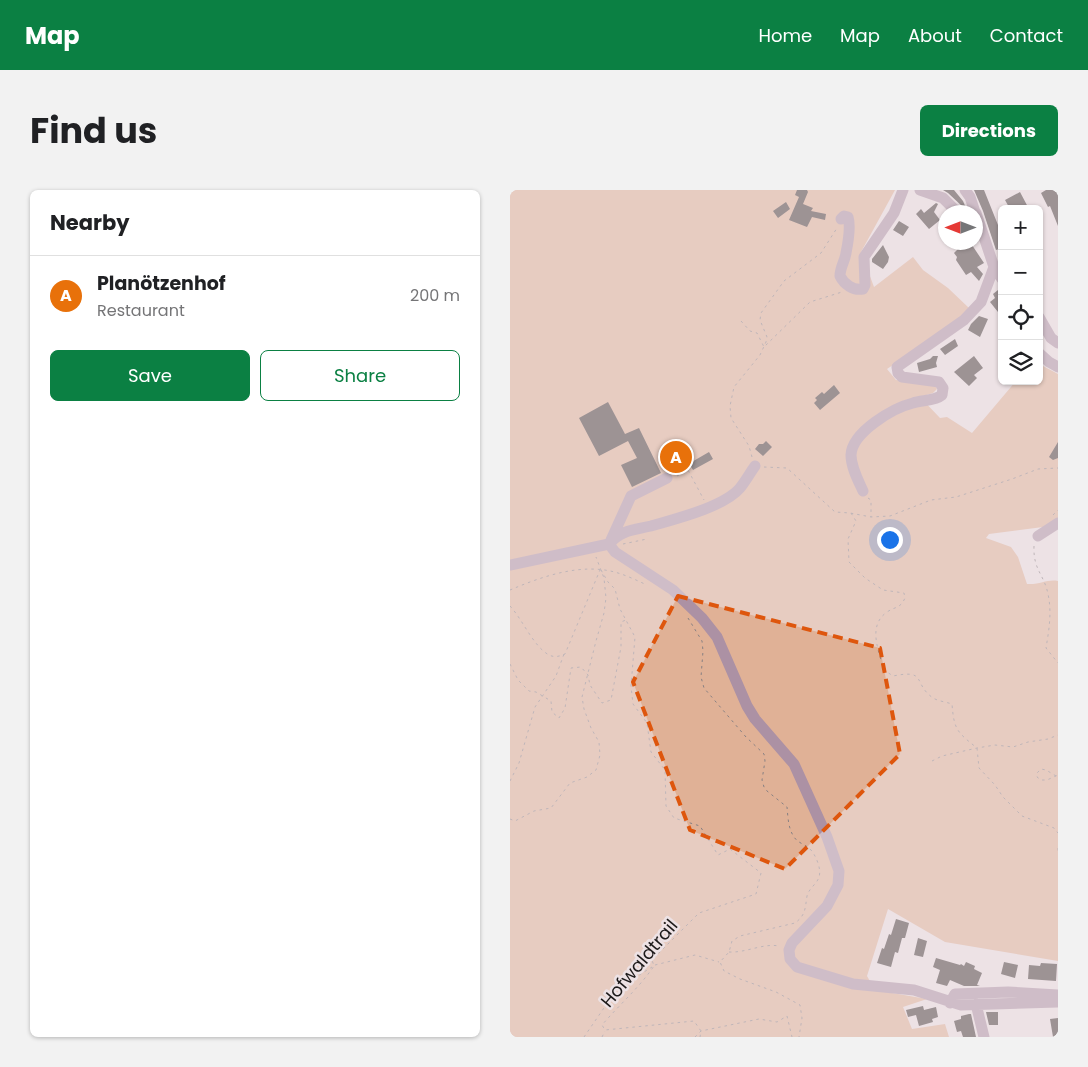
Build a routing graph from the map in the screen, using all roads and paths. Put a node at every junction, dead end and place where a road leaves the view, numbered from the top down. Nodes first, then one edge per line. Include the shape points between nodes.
1 (903, 190) edge
2 (920, 190) edge
3 (965, 190) edge
4 (950, 205) edge
5 (972, 205) edge
6 (841, 219) joint
7 (983, 236) edge
8 (994, 267) junction
9 (998, 273) edge
10 (852, 288) junction
11 (741, 321) dead end
12 (1043, 325) edge
13 (1058, 343) edge
14 (764, 347) junction
15 (1043, 357) edge
16 (1058, 367) edge
17 (755, 466) junction
18 (1058, 468) edge
19 (667, 478) joint
20 (863, 491) joint
21 (702, 495) dead end
22 (850, 513) junction
23 (871, 517) junction
24 (1058, 523) edge
25 (1038, 536) joint
26 (647, 539) dead end
27 (610, 544) junction
28 (595, 547) junction
29 (510, 565) edge
30 (600, 570) junction
31 (653, 588) dead end
32 (510, 590) edge
33 (510, 606) edge
34 (684, 612) dead end
35 (626, 620) junction
36 (564, 654) junction
37 (1058, 663) edge
38 (510, 664) edge
39 (588, 675) junction
40 (543, 696) junction
41 (1058, 735) edge
42 (977, 748) junction
43 (932, 762) dead end
44 (1057, 776) edge
45 (510, 781) edge
46 (510, 819) edge
47 (1058, 834) edge
48 (789, 950) junction
49 (728, 952) junction
50 (720, 962) junction
51 (654, 966) junction
52 (1058, 995) edge
53 (1058, 1002) edge
54 (950, 1003) junction
55 (976, 1004) junction
56 (605, 1030) junction
57 (701, 1031) junction
58 (584, 1037) edge
59 (602, 1037) edge
60 (695, 1037) edge
61 (700, 1037) edge
62 (792, 1037) edge
63 (799, 1037) edge
64 (984, 1037) edge

1 - 10 street via 894,213 864,257 864,287 860,290
2 - 4 street via 943,198
3 - 5 street
6 - 10 street via 847,216 850,221 840,276
6 - 14 path via 821,253 784,280 760,313 767,337
7 - 8 street
8 - 9 street
8 - 20 street via 981,302 964,320 897,367 902,377 939,382 942,395 892,412 858,438 852,447 851,457
10 - 14 path via 810,302
11 - 14 path via 746,328 757,333
12 - 13 street via 1050,338
14 - 17 path via 734,387 730,406 731,418 748,446
15 - 16 street
17 - 22 path via 787,468 836,512
17 - 27 street via 739,490 723,501 619,534
18 - 23 path via 1038,469 956,497 931,500 890,516
19 - 21 path via 688,470
19 - 27 street via 631,496
20 - 23 path via 871,500
22 - 23 path
22 - 42 path via 856,521 848,539 850,562 884,590 904,593 901,606 878,621 875,638 884,670 893,676 915,675 934,699 952,704 958,733
24 - 25 street
25 - 37 path via 1034,558 1048,592 1050,618 1046,648
26 - 27 path
27 - 28 street
27 - 48 street via 615,552 673,590 702,618 716,637 755,719 794,764 826,834 839,871 838,885 827,906
28 - 29 street
28 - 30 path
30 - 31 path via 618,573
30 - 32 path via 581,568
30 - 35 path, Hofwaldtrail via 615,589
30 - 36 path
30 - 39 path via 606,598
33 - 36 path via 535,642 550,656
34 - 49 path via 702,642 701,677 704,688 764,754 764,786 787,807 792,836 810,849 819,868 820,877 808,894 802,918 795,923 740,936 732,941
35 - 39 path via 621,622 621,647 611,700 602,703 590,685
35 - 51 path, Hofwaldtrail via 635,637 631,686 633,704 647,723 651,752 665,770 666,806 674,818 700,826 718,855 730,849 761,872 756,894 699,913 652,960
36 - 40 path via 556,676
38 - 40 path via 518,680 529,691
39 - 40 path via 580,667 572,668 559,718 552,712 551,701
39 - 46 path via 582,697 598,742 600,755 596,770 588,778 570,784 551,808 534,811 515,821
40 - 45 path via 535,707 519,763
41 - 42 path via 1013,747
42 - 43 path via 942,756
42 - 47 path via 979,768 1003,797 1022,816 1054,828
44 - 44 path via 1041,780 1037,772 1041,769
48 - 49 path via 771,946
48 - 54 street via 790,959 797,967 853,984 914,990
49 - 50 path
50 - 51 path via 695,955
50 - 63 path via 724,971 776,992 800,1006
51 - 56 path, Hofwaldtrail via 602,1025
51 - 58 path via 617,989
52 - 54 street via 1008,992 954,994
53 - 55 street
54 - 55 street
55 - 64 street
56 - 57 path, Hofwaldtrail via 694,1021
56 - 59 path
57 - 60 path
57 - 61 path
57 - 62 path via 759,1019 777,1022 787,1016

